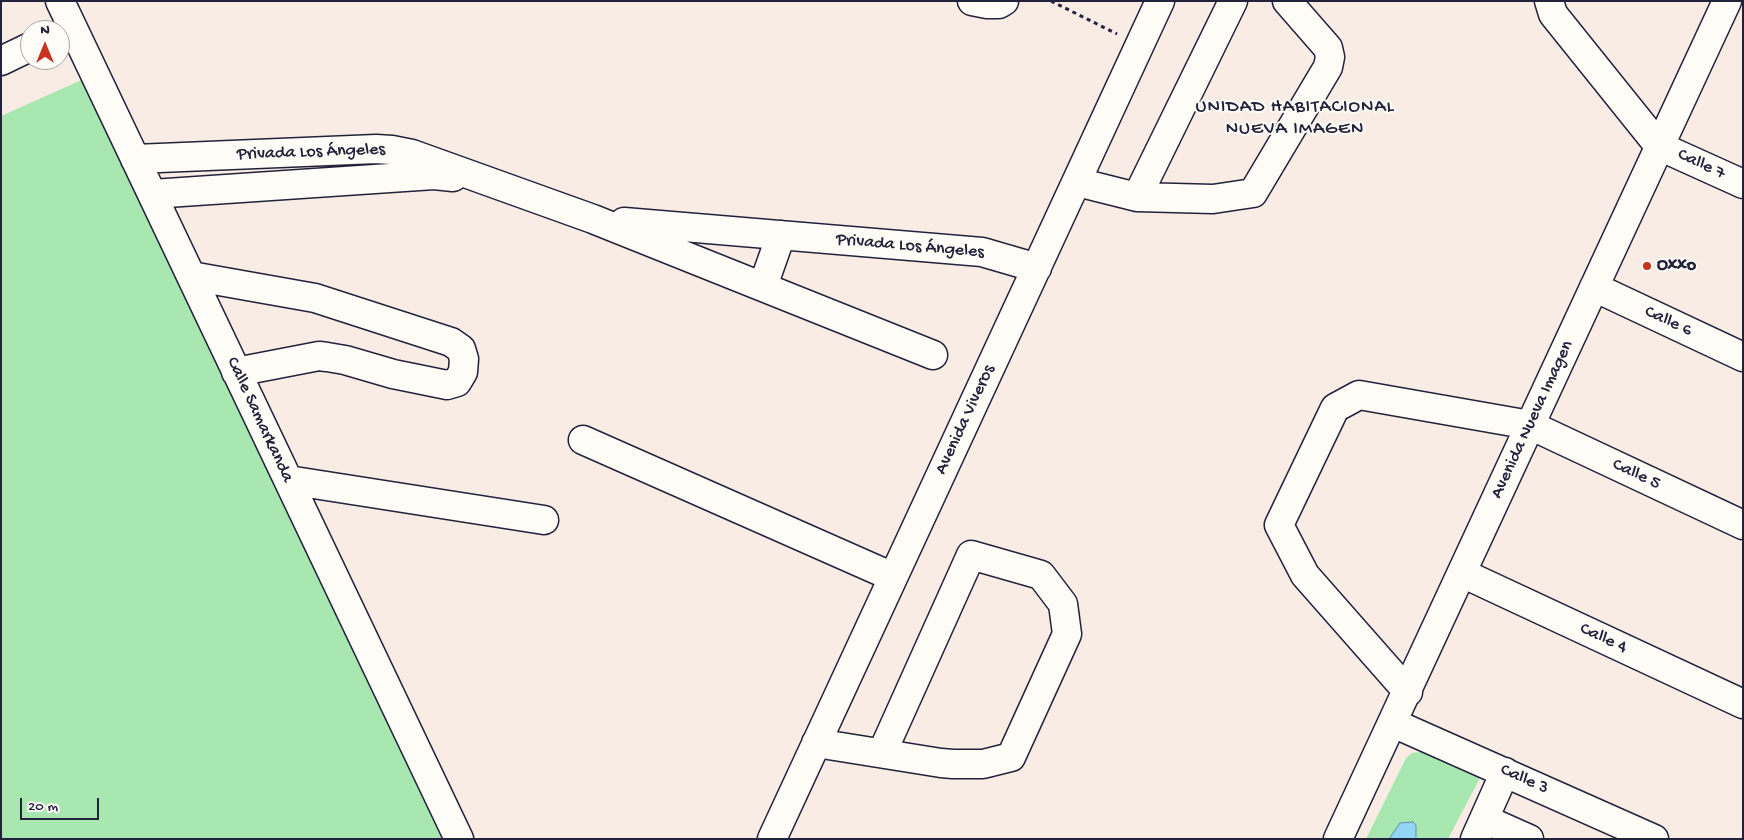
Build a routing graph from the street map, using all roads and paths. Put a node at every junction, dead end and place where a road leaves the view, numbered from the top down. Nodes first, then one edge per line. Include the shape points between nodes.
1 (60, 1) edge
2 (972, 1) edge
3 (1004, 1) edge
4 (1051, 1) edge
5 (1160, 1) edge
6 (1233, 1) edge
7 (1288, 1) edge
8 (1549, 1) edge
9 (1732, 4) edge
10 (64, 20) edge
11 (70, 37) edge
12 (1139, 46) junction
13 (20, 52) edge
14 (1, 61) edge
15 (1660, 146) junction
16 (135, 159) junction
17 (482, 180) junction
18 (1077, 182) junction
19 (1743, 184) edge
20 (152, 194) junction
21 (1136, 197) junction
22 (593, 219) junction
23 (781, 235) junction
24 (1037, 268) junction
25 (191, 276) junction
26 (763, 286) junction
27 (1594, 287) junction
28 (933, 355) dead end
29 (1743, 357) edge
30 (236, 372) junction
31 (1530, 425) junction
32 (583, 440) dead end
33 (288, 480) junction
34 (544, 520) dead end
35 (1743, 525) edge
36 (1462, 573) junction
37 (893, 577) junction
38 (1408, 692) junction
39 (1743, 704) edge
40 (1393, 723) junction
41 (816, 744) junction
42 (882, 754) junction
43 (1505, 772) junction
44 (1480, 829) edge
45 (459, 839) edge
46 (772, 839) edge
47 (1338, 839) edge
48 (1529, 839) edge
49 (1654, 839) edge

1 - 10 street, Calle Samarkanda
2 - 3 street via 987,4
4 - 12 path
5 - 12 street, Avenida Viveros
6 - 21 street
7 - 21 street via 1328,48 1330,57 1328,67 1253,193 1213,199
8 - 15 street via 1553,14
9 - 15 street, Avenida Nueva Imagen
11 - 16 street, Calle Samarkanda
12 - 18 street, Avenida Viveros
13 - 14 street
15 - 19 street, Calle 7
15 - 27 street, Avenida Nueva Imagen
16 - 17 street, Privada Los Ángeles via 383,149 412,154
16 - 20 street, Calle Samarkanda
17 - 20 street, Privada Los Ángeles via 434,176
17 - 22 street, Privada Los Ángeles
18 - 21 street
18 - 24 street, Avenida Viveros
20 - 25 street, Calle Samarkanda
22 - 23 street, Privada Los Ángeles
22 - 26 street, Privada Los Ángeles
23 - 24 street, Privada Los Ángeles via 982,252
23 - 26 street
24 - 37 street, Avenida Viveros
25 - 30 street, Calle Samarkanda
25 - 30 street via 315,298 451,342 461,350 464,359 457,382 448,385 319,356
26 - 28 street, Privada Los Ángeles
27 - 29 street, Calle 6
27 - 31 street, Avenida Nueva Imagen
30 - 33 street, Calle Samarkanda
31 - 35 street, Calle 5
31 - 36 street, Avenida Nueva Imagen
31 - 38 street, Calle 5 via 1359,394 1335,408 1279,525 1305,575
32 - 37 street
33 - 34 street
33 - 45 street, Calle Samarkanda
36 - 38 street, Avenida Nueva Imagen
36 - 39 street, Calle 4
37 - 41 street, Avenida Viveros
38 - 40 street, Avenida Nueva Imagen
40 - 43 street, Calle 3
40 - 47 street, Avenida Nueva Imagen
41 - 42 street
41 - 46 street, Avenida Viveros
42 - 42 street via 953,764 982,764 1011,757 1067,634 1063,604 1041,575 971,555
43 - 44 street
43 - 49 street, Calle 3
44 - 48 street

